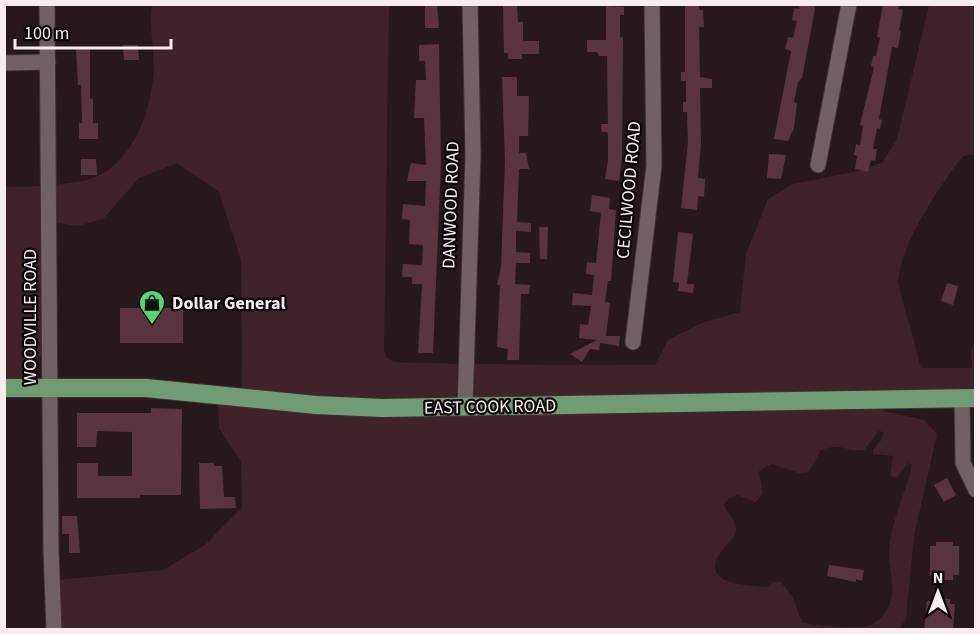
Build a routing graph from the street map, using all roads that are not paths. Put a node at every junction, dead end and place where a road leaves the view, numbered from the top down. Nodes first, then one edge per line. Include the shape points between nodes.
1 (47, 4) edge
2 (470, 4) edge
3 (652, 4) edge
4 (849, 4) edge
5 (48, 62) junction
6 (4, 63) edge
7 (818, 165) dead end
8 (633, 342) dead end
9 (50, 387) junction
10 (4, 388) edge
11 (969, 398) edge
12 (465, 408) junction
13 (975, 490) edge
14 (54, 630) edge

1 - 5 street, WOODVILLE ROAD
2 - 12 street, DANWOOD ROAD via 473,156
3 - 8 street, CECILWOOD ROAD via 654,158
4 - 7 street
5 - 6 street
5 - 9 street, WOODVILLE ROAD
9 - 10 main road, EAST COOK ROAD
9 - 12 main road, EAST COOK ROAD via 166,389 350,407
9 - 14 street, WOODVILLE ROAD
11 - 12 main road, EAST COOK ROAD
11 - 13 street via 963,463

